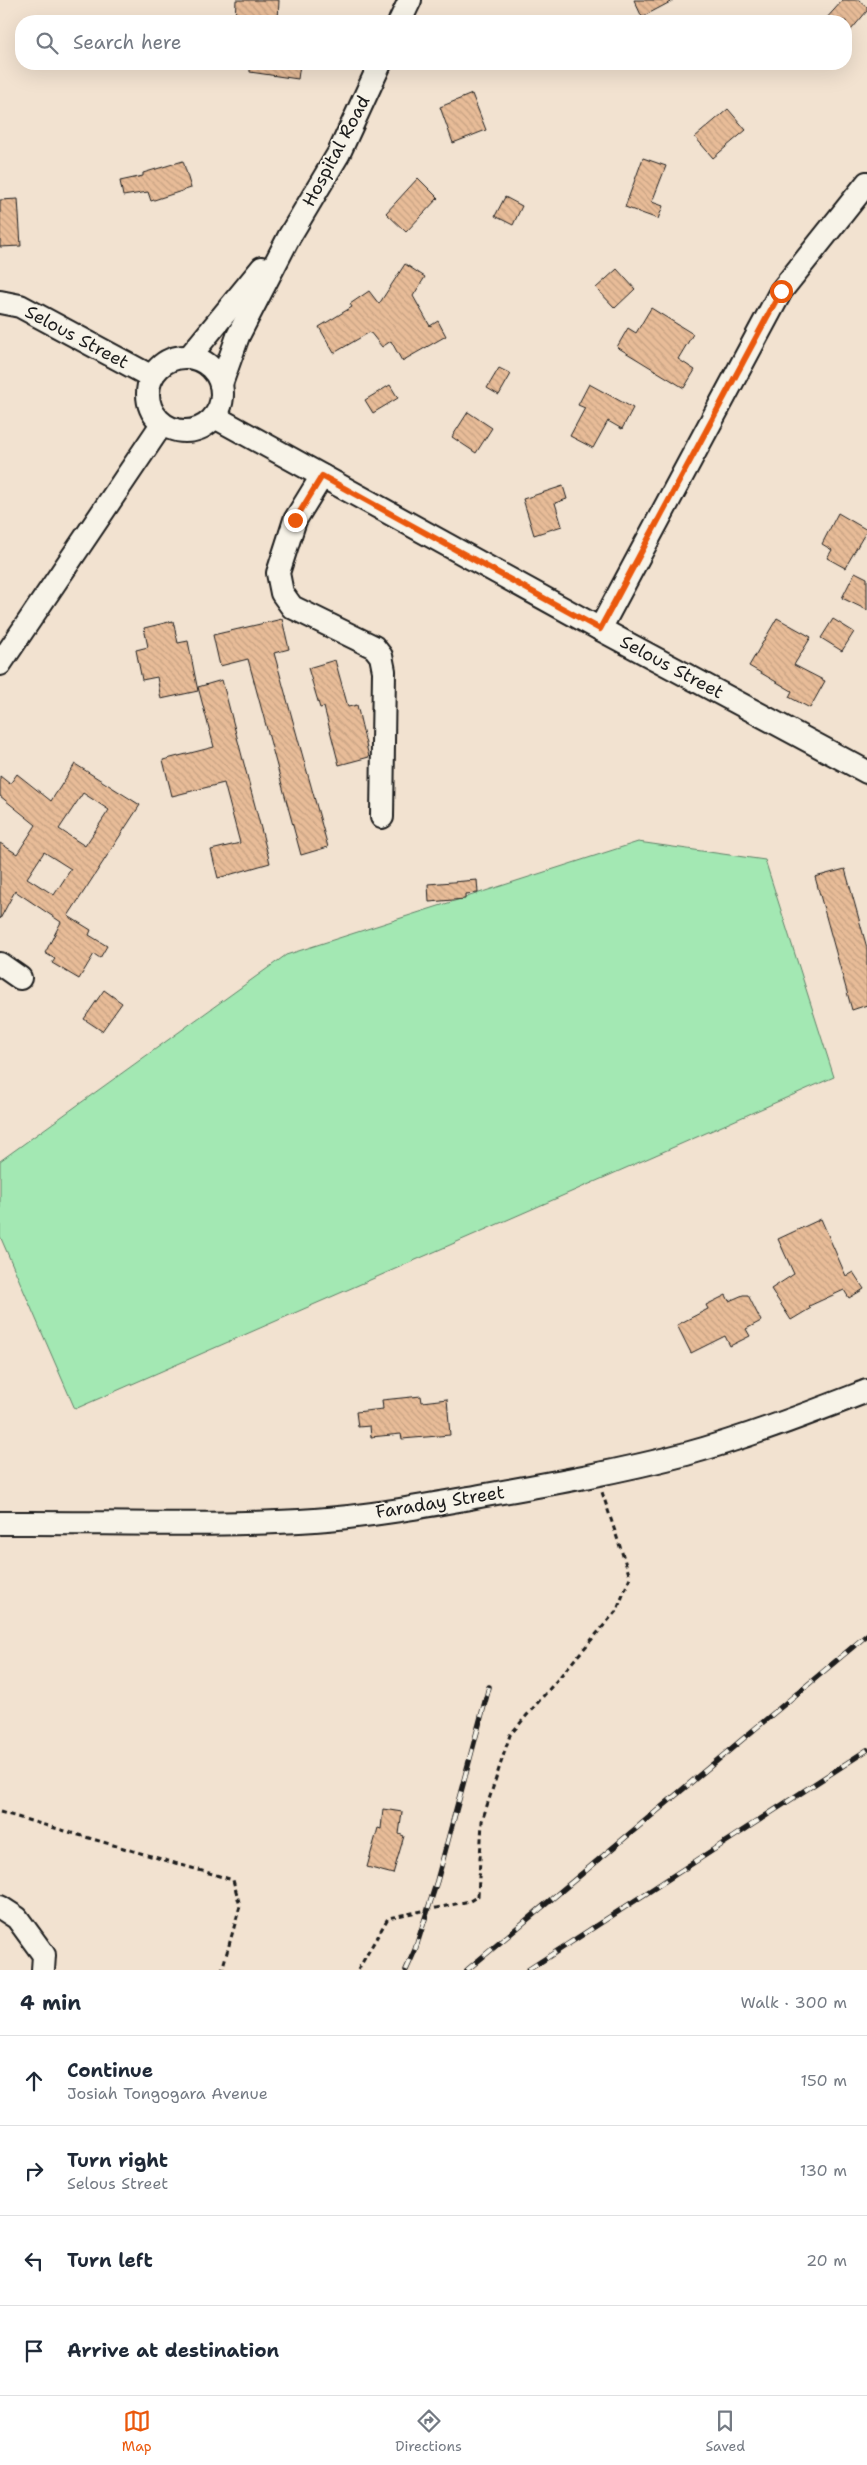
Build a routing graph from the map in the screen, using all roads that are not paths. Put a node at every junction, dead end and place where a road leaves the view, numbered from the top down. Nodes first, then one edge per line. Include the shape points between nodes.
1 (410, 0) edge
2 (403, 15) edge
3 (377, 70) edge
4 (867, 183) edge
5 (289, 237) junction
6 (0, 302) edge
7 (190, 356) junction
8 (152, 376) junction
9 (221, 384) junction
10 (215, 417) junction
11 (162, 424) junction
12 (322, 476) junction
13 (600, 629) junction
14 (0, 664) edge
15 (867, 772) edge
16 (382, 817) dead end
17 (0, 964) edge
18 (20, 978) dead end
19 (867, 1391) edge
20 (0, 1523) edge
21 (0, 1907) edge
22 (43, 1970) edge

1 - 2 street
3 - 5 street, Hospital Road via 338,153
4 - 13 street via 781,291
5 - 7 street
5 - 9 street via 238,336
6 - 8 street, Selous Street via 20,306
7 - 8 street via 166,361
7 - 9 street via 213,368
8 - 11 street via 147,393 149,405
9 - 10 street via 221,405
10 - 11 street via 206,425 184,432
10 - 12 street, Selous Street
11 - 14 street
12 - 13 street, Selous Street
12 - 16 street via 295,520 278,573 282,593 292,607 374,647 381,656 384,672
13 - 15 street, Selous Street
17 - 18 street
19 - 20 street, Faraday Street via 696,1451 597,1475 404,1510 317,1520 219,1524
21 - 22 street via 17,1918 44,1955

